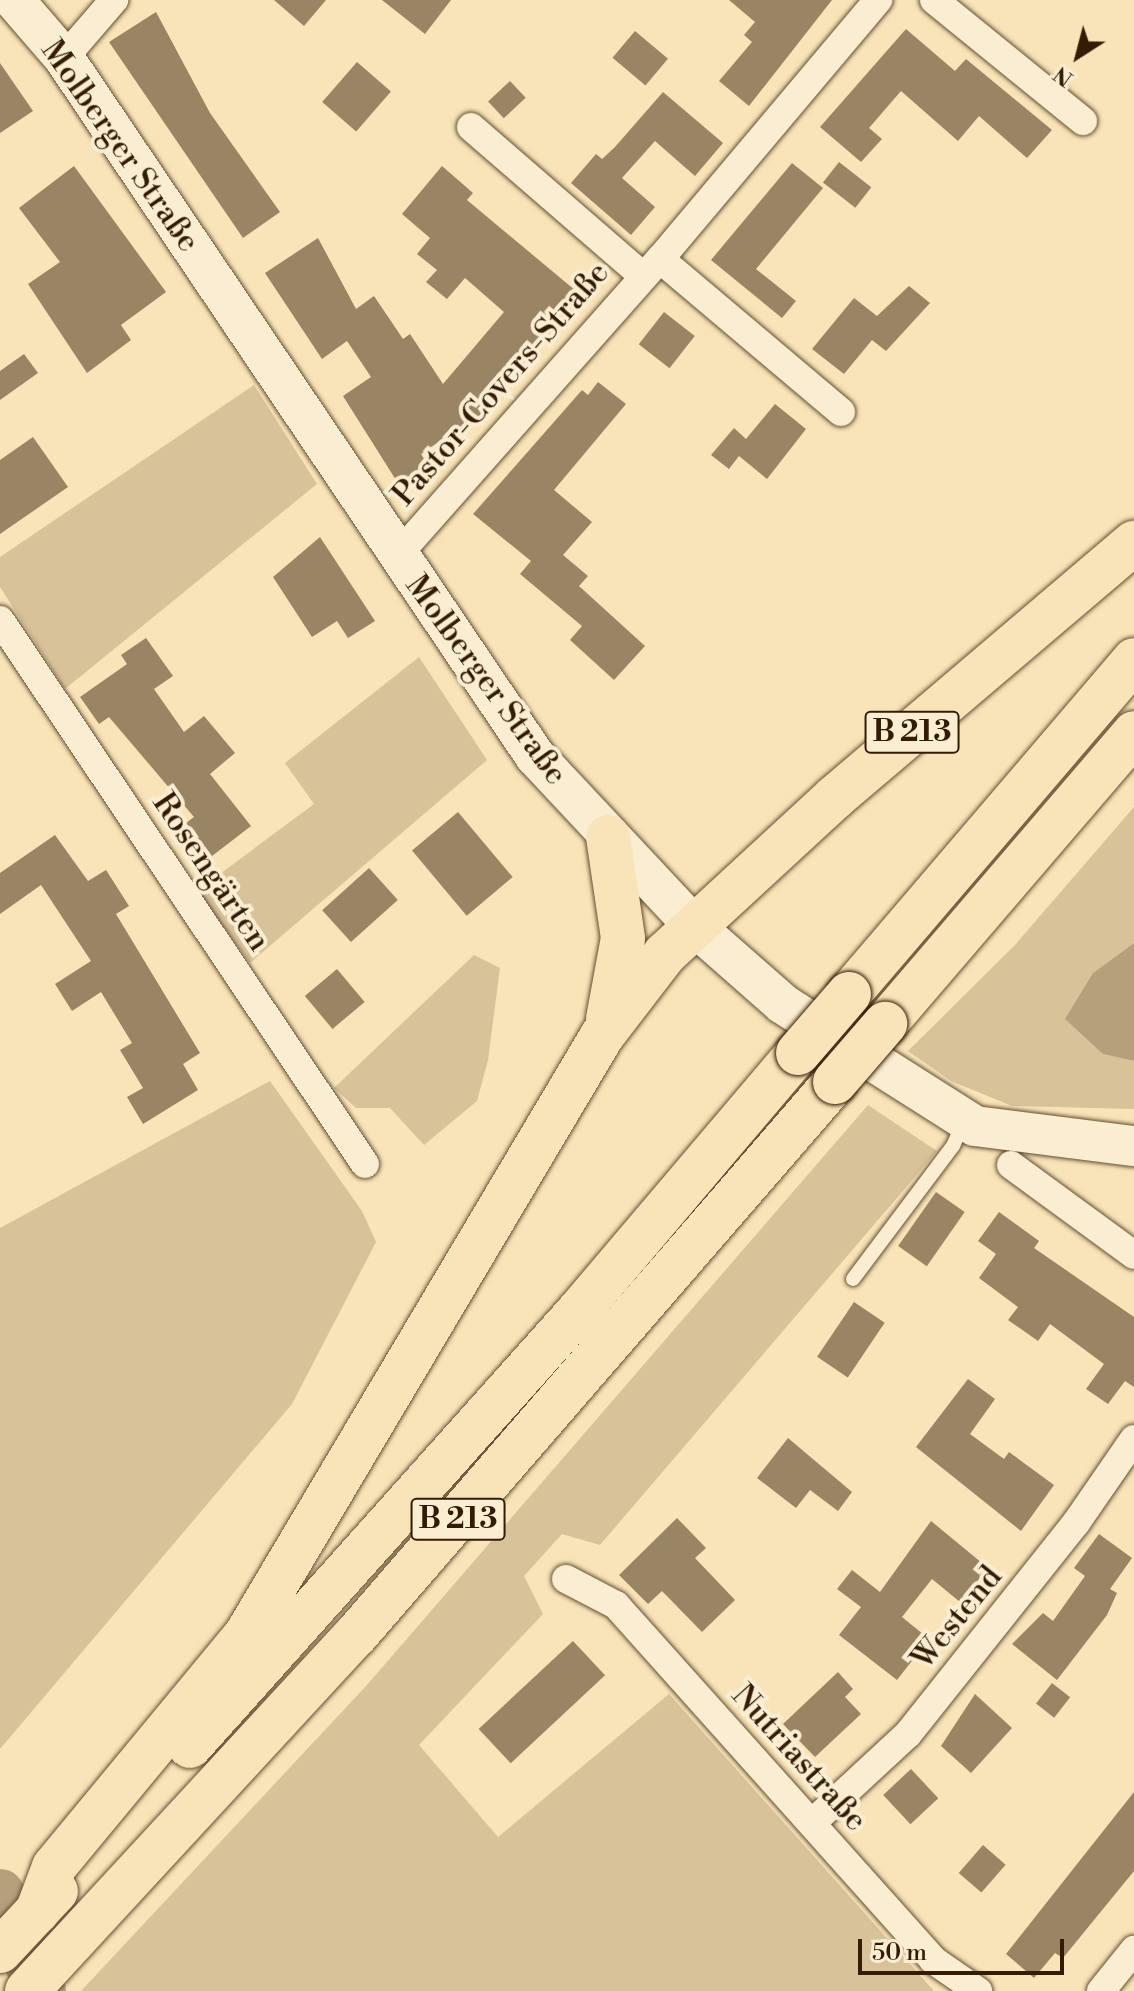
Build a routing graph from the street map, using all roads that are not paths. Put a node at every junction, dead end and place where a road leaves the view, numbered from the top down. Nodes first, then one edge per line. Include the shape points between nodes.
1 (14, 0) edge
2 (114, 0) edge
3 (878, 0) edge
4 (934, 0) edge
5 (64, 58) junction
6 (1083, 121) dead end
7 (471, 127) dead end
8 (650, 267) junction
9 (841, 412) dead end
10 (1134, 543) edge
11 (396, 557) junction
12 (0, 620) edge
13 (1134, 660) edge
14 (1129, 742) edge
15 (608, 837) junction
16 (692, 924) junction
17 (602, 1036) junction
18 (964, 1120) junction
19 (1134, 1146) edge
20 (365, 1164) dead end
21 (1011, 1165) dead end
22 (1134, 1255) edge
23 (853, 1279) dead end
24 (1134, 1439) edge
25 (566, 1579) dead end
26 (813, 1822) junction
27 (37, 1912) junction
28 (1134, 1950) edge
29 (0, 1951) edge
30 (27, 1991) edge
31 (978, 1991) edge
32 (1101, 1991) edge

1 - 5 street, Molberger Straße
2 - 5 street
3 - 8 street, Pastor-Covers-Straße
4 - 6 street
5 - 11 street, Molberger Straße
7 - 8 street
8 - 9 street, Pastor-Covers-Straße
8 - 11 street, Pastor-Covers-Straße
10 - 16 highway, B 213
11 - 15 street, Molberger Straße via 535,756
12 - 20 street, Rosengärten
13 - 27 highway, B 213, bridge via 327,1598
14 - 30 highway, B 213, bridge via 356,1635
15 - 16 street, Molberger Straße
15 - 17 highway, B 213 via 623,938
16 - 17 highway, B 213
16 - 18 street, Molberger Straße via 783,1004
17 - 27 highway, B 213 via 246,1635 54,1867
18 - 19 street, Molberger Straße
18 - 23 lane via 953,1146
21 - 22 street
24 - 26 street, Westend via 1076,1523 908,1734
25 - 26 street, Nutriastraße via 616,1605
26 - 31 street, Nutriastraße via 933,1960
27 - 29 highway, B 213
28 - 32 street

